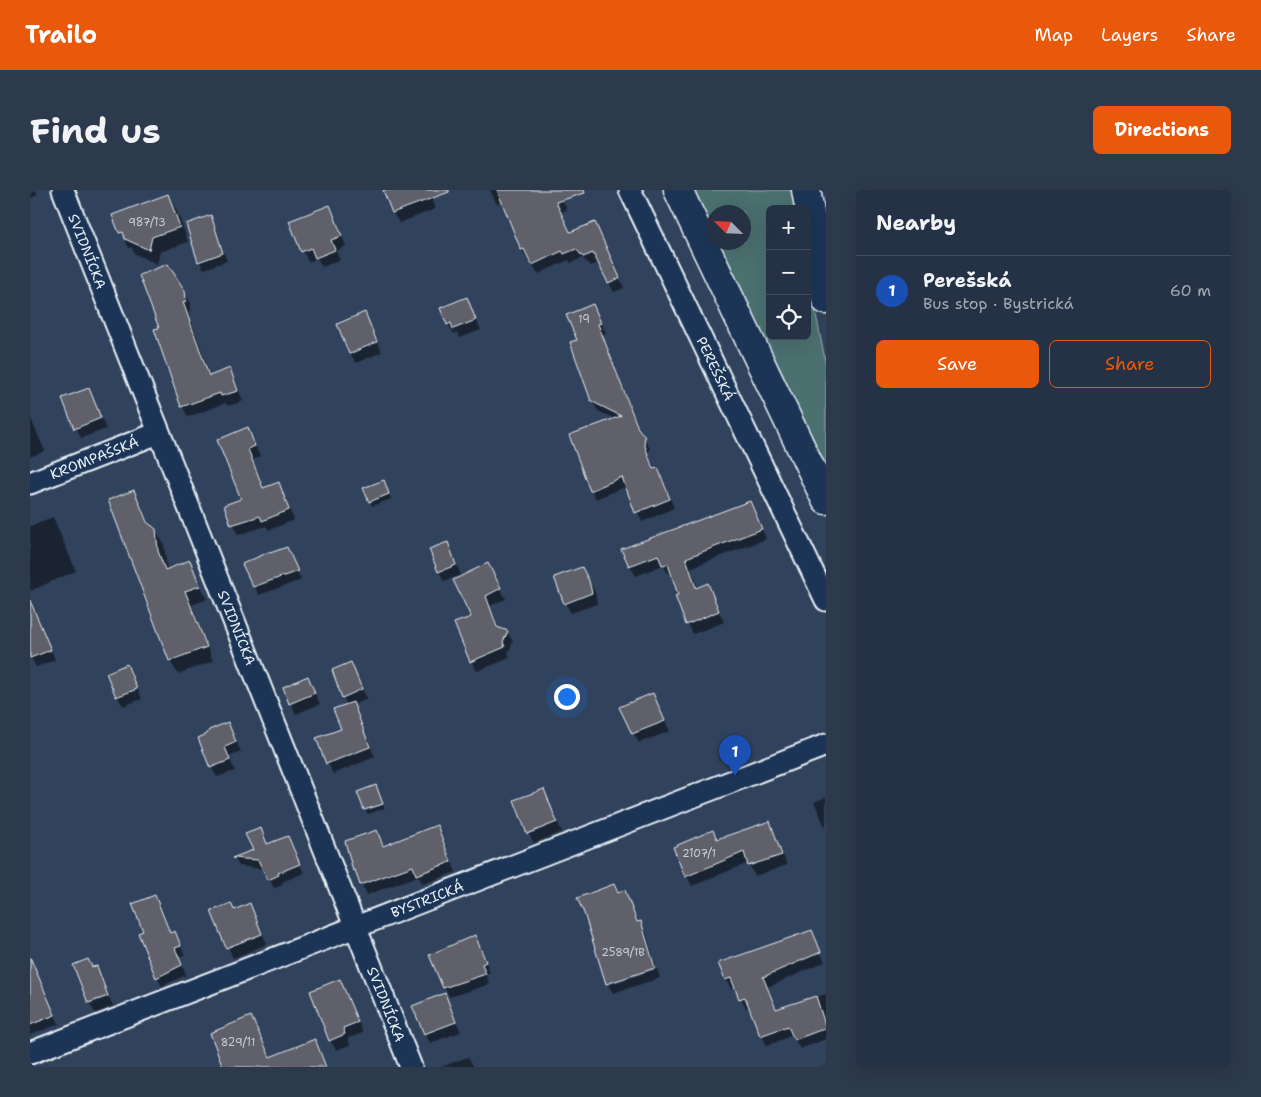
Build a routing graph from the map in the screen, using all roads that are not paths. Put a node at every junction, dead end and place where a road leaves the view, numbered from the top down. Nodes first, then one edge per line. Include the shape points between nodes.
1 (63, 190) edge
2 (630, 190) edge
3 (678, 190) edge
4 (806, 190) edge
5 (826, 300) edge
6 (158, 434) junction
7 (30, 483) edge
8 (826, 500) edge
9 (826, 600) edge
10 (826, 745) edge
11 (357, 927) junction
12 (30, 1054) edge
13 (411, 1067) edge

1 - 6 street, SVIDNÍCKA
2 - 9 street, PEREŠSKÁ
3 - 8 highway
4 - 5 highway
6 - 7 street, KROMPAŠSKÁ
6 - 11 street, SVIDNÍCKA
10 - 11 street, BYSTRICKÁ
11 - 12 street, BYSTRICKÁ
11 - 13 street, SVIDNÍCKA

